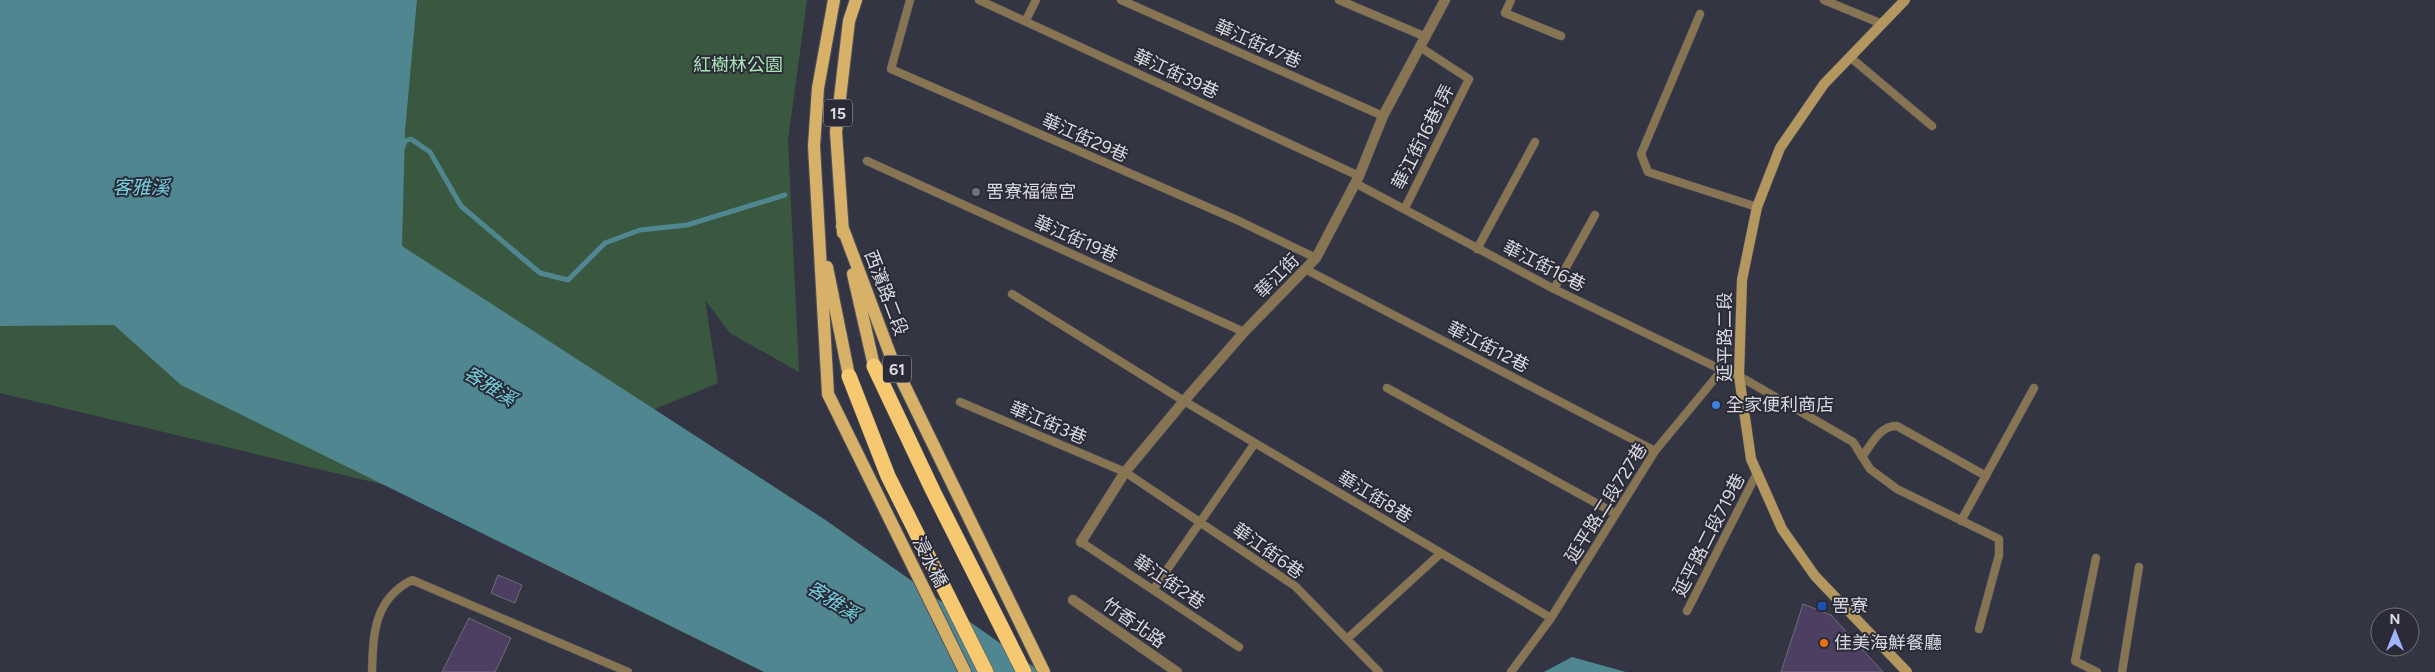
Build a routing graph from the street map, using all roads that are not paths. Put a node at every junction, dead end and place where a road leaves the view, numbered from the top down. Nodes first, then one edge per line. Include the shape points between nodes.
1 (834, 0) edge
2 (856, 0) edge
3 (910, 0) edge
4 (979, 0) edge
5 (1036, 0) edge
6 (1121, 0) edge
7 (1339, 0) edge
8 (1446, 0) edge
9 (1511, 0) edge
10 (1824, 0) edge
11 (1905, 0) edge
12 (1700, 14) dead end
13 (1026, 20) junction
14 (1882, 24) junction
15 (1561, 36) dead end
16 (1426, 37) junction
17 (1420, 47) junction
18 (1850, 57) junction
19 (1383, 116) junction
20 (1932, 126) dead end
21 (1535, 142) dead end
22 (867, 161) dead end
23 (1357, 179) junction
24 (1757, 207) junction
25 (1405, 208) junction
26 (1596, 215) dead end
27 (817, 223) junction
28 (842, 226) junction
29 (1477, 249) junction
30 (1316, 258) junction
31 (1306, 270) junction
32 (1554, 289) junction
33 (1012, 294) dead end
34 (1244, 332) junction
35 (874, 366) joint
36 (1722, 370) junction
37 (849, 376) joint
38 (1739, 376) junction
39 (1387, 388) dead end
40 (2034, 388) dead end
41 (1184, 401) junction
42 (960, 402) dead end
43 (1255, 443) junction
44 (1655, 451) junction
45 (1862, 457) junction
46 (1125, 472) junction
47 (1757, 473) junction
48 (1986, 476) junction
49 (1616, 514) junction
50 (1962, 521) junction
51 (1200, 523) junction
52 (1081, 542) joint
53 (1442, 554) junction
54 (2096, 558) dead end
55 (2138, 567) dead end
56 (1153, 590) junction
57 (1073, 600) dead end
58 (1687, 610) dead end
59 (1551, 618) junction
60 (1979, 629) dead end
61 (1347, 639) junction
62 (1239, 647) dead end
63 (372, 672) edge
64 (628, 672) edge
65 (965, 672) edge
66 (986, 672) edge
67 (1024, 672) edge
68 (1044, 672) edge
69 (1177, 672) edge
70 (1379, 672) edge
71 (1511, 672) edge
72 (1907, 672) edge
73 (2097, 672) edge
74 (2122, 672) edge

1 - 27 main road, 15 via 818,88 814,146
2 - 28 main road, 西濱路二段 / 15 via 849,21 836,132
3 - 30 lane, 華江街29巷 via 891,69
4 - 13 lane, 華江街39巷
5 - 13 lane
6 - 19 lane, 華江街47巷
7 - 16 lane
8 - 16 street, 華江街
9 - 15 lane via 1505,13
10 - 14 lane
11 - 14 street, 延平路二段
12 - 24 lane via 1640,154 1648,172
13 - 23 lane, 華江街39巷
14 - 18 street, 延平路二段
16 - 17 street, 華江街
17 - 19 street, 華江街
17 - 25 lane, 華江街16巷1弄 via 1469,79
18 - 20 lane
18 - 24 street, 延平路二段 via 1824,84 1780,148
19 - 23 street, 華江街
21 - 29 lane
22 - 34 lane, 華江街19巷
23 - 25 lane, 華江街16巷
23 - 30 street, 華江街
24 - 38 street, 延平路二段 via 1742,280
25 - 29 lane, 華江街16巷
26 - 32 lane
27 - 37 main road, 15
27 - 65 main road, 浸水橋 via 828,394
28 - 35 main road, 西濱路二段 / 15
28 - 68 main road, 西濱路二段 / 61 via 893,362
29 - 32 lane, 華江街16巷
30 - 31 street, 華江街
31 - 34 street, 華江街
31 - 44 lane, 華江街12巷
32 - 36 lane, 華江街16巷
33 - 41 lane, 華江街8巷
34 - 41 street, 華江街
35 - 67 highway, 浸水橋 / 61
36 - 38 lane
36 - 44 lane, 延平路二段727巷
37 - 66 highway, 浸水橋 via 888,476
38 - 45 lane via 1853,442
38 - 47 street, 延平路二段 via 1751,459
39 - 49 lane
40 - 48 lane
41 - 43 lane, 華江街8巷
41 - 46 street, 華江街
42 - 46 lane, 華江街3巷
43 - 51 lane
43 - 53 lane, 華江街8巷
44 - 49 lane, 延平路二段727巷
45 - 48 lane via 1883,430 1897,426
45 - 50 lane via 1870,469 1897,489
46 - 51 lane, 華江街6巷
46 - 52 street, 華江街
47 - 58 lane, 延平路二段719巷
47 - 72 street, 延平路二段 via 1782,529 1815,576
48 - 50 lane
49 - 59 lane, 延平路二段727巷
50 - 60 lane via 1999,539 1999,555
51 - 56 lane
51 - 61 lane, 華江街6巷 via 1295,586
52 - 56 lane, 華江街2巷
53 - 59 lane, 華江街8巷
53 - 61 lane
54 - 73 lane via 2075,661
55 - 74 lane
56 - 62 lane, 華江街2巷
57 - 69 street, 竹香北路
59 - 71 lane, 延平路二段727巷
61 - 70 lane, 華江街6巷
63 - 64 lane via 379,614 389,596 412,580

